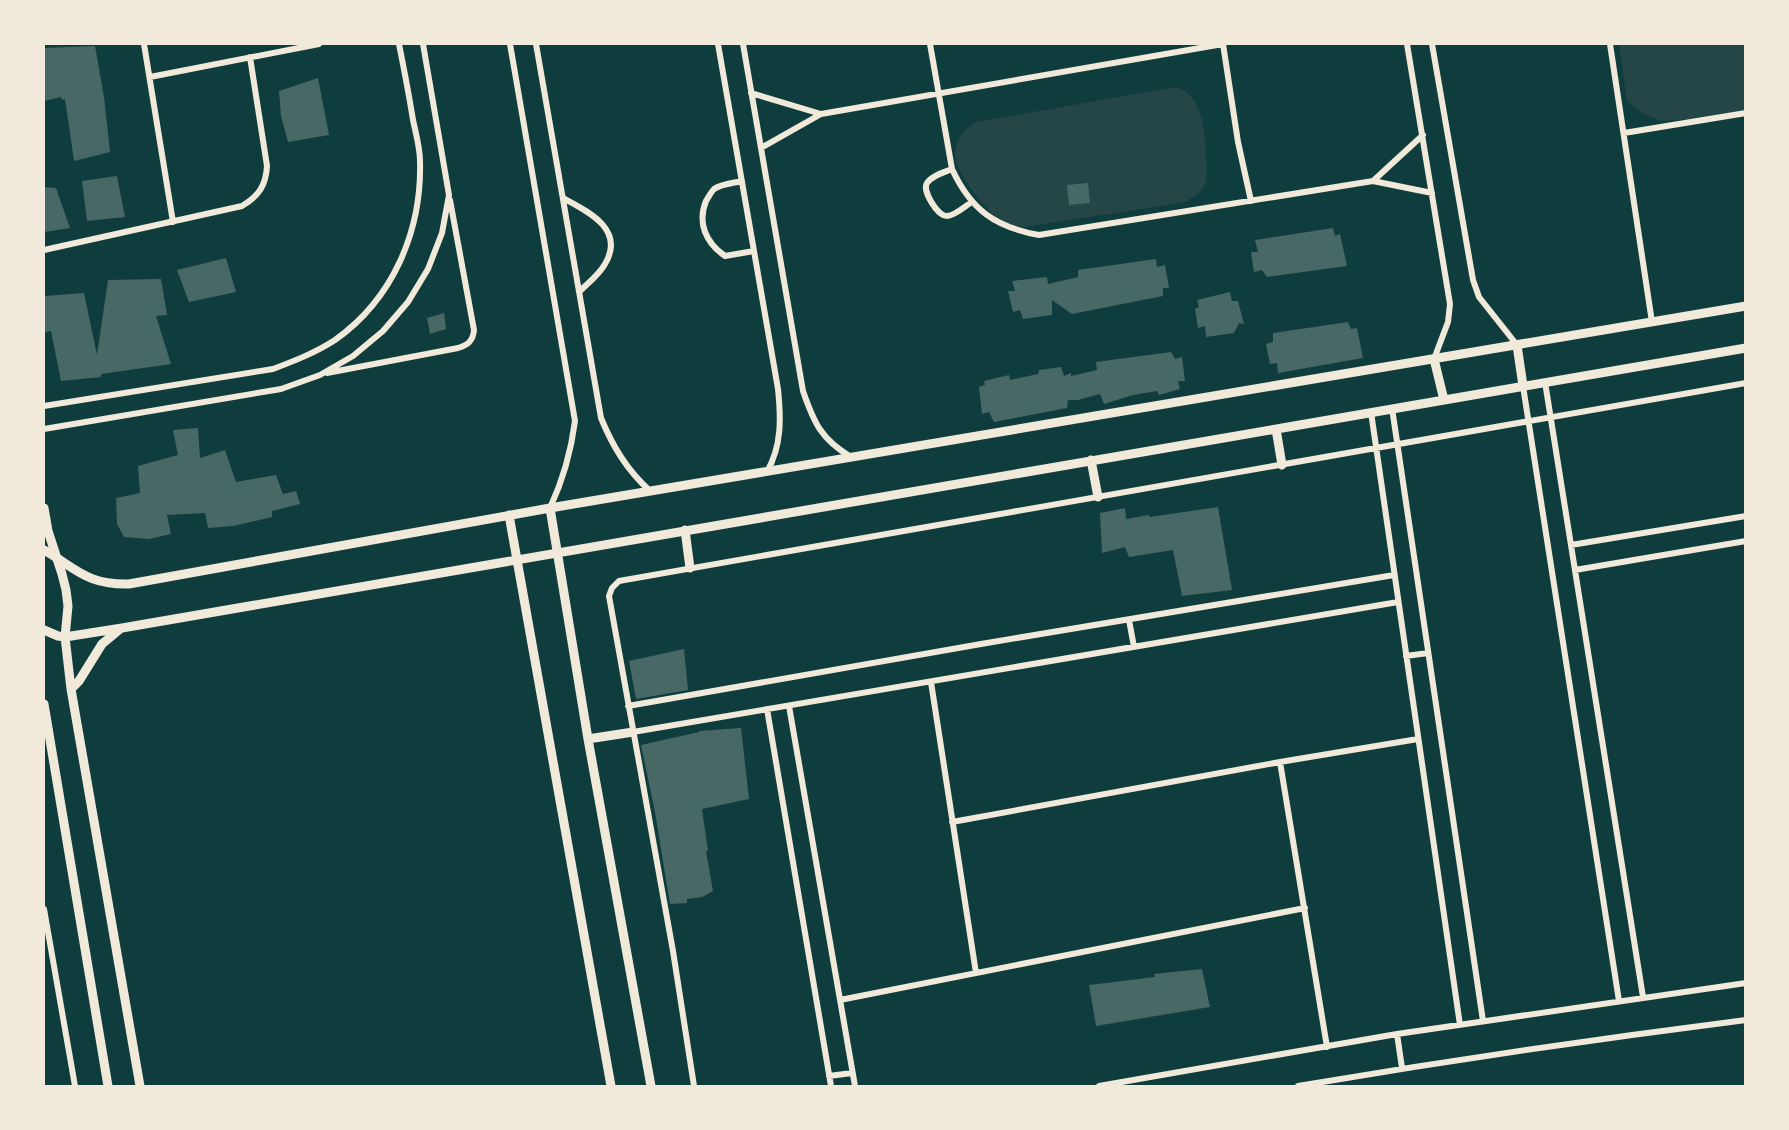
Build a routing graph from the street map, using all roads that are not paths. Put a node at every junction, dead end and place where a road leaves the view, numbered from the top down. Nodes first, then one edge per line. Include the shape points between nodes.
1 (144, 44) edge
2 (319, 44) edge
3 (399, 44) edge
4 (423, 44) edge
5 (510, 44) edge
6 (536, 44) edge
7 (718, 44) edge
8 (743, 44) edge
9 (930, 44) edge
10 (1223, 44) edge
11 (1407, 44) edge
12 (1432, 44) edge
13 (1610, 44) edge
14 (250, 57) junction
15 (150, 77) junction
16 (751, 93) junction
17 (939, 93) junction
18 (1746, 113) edge
19 (821, 114) junction
20 (1624, 133) junction
21 (1422, 135) junction
22 (761, 148) junction
23 (952, 169) junction
24 (742, 181) junction
25 (1373, 181) junction
26 (1432, 193) junction
27 (449, 195) junction
28 (563, 198) junction
29 (1251, 201) junction
30 (972, 202) junction
31 (173, 222) junction
32 (44, 250) edge
33 (754, 251) junction
34 (579, 292) junction
35 (1746, 306) edge
36 (1652, 322) junction
37 (1517, 345) junction
38 (1746, 348) edge
39 (1434, 358) junction
40 (320, 375) junction
41 (1545, 382) junction
42 (1746, 383) edge
43 (1523, 386) junction
44 (1444, 400) junction
45 (44, 406) edge
46 (1392, 408) junction
47 (1371, 412) junction
48 (1551, 418) junction
49 (1528, 422) junction
50 (44, 429) edge
51 (1276, 429) junction
52 (1398, 444) junction
53 (1376, 448) junction
54 (852, 457) junction
55 (1091, 460) junction
56 (1282, 465) junction
57 (767, 472) junction
58 (650, 491) junction
59 (1098, 497) junction
60 (44, 508) edge
61 (550, 508) junction
62 (510, 515) junction
63 (1746, 516) edge
64 (685, 530) junction
65 (1746, 542) edge
66 (1571, 545) junction
67 (44, 550) edge
68 (557, 553) junction
69 (58, 559) junction
70 (517, 560) junction
71 (690, 568) junction
72 (1575, 570) junction
73 (1394, 575) junction
74 (1398, 602) junction
75 (1130, 620) junction
76 (122, 628) junction
77 (44, 630) edge
78 (65, 637) junction
79 (1134, 647) junction
80 (1428, 653) junction
81 (1406, 656) junction
82 (930, 682) junction
83 (71, 689) junction
84 (44, 705) edge
85 (628, 706) junction
86 (789, 706) junction
87 (767, 709) junction
88 (633, 732) junction
89 (588, 739) junction
90 (1418, 739) junction
91 (1280, 762) junction
92 (952, 822) junction
93 (1305, 908) junction
94 (44, 909) edge
95 (52, 958) junction
96 (44, 960) edge
97 (976, 974) junction
98 (1746, 983) edge
99 (1643, 997) junction
100 (840, 1000) junction
101 (1619, 1000) junction
102 (1746, 1020) edge
103 (1483, 1021) junction
104 (1460, 1025) junction
105 (1396, 1034) junction
106 (1327, 1047) junction
107 (1402, 1068) junction
108 (852, 1073) junction
109 (830, 1076) junction
110 (75, 1086) edge
111 (108, 1086) edge
112 (140, 1086) edge
113 (611, 1086) edge
114 (651, 1086) edge
115 (694, 1086) edge
116 (831, 1086) edge
117 (855, 1086) edge
118 (1099, 1086) edge
119 (1298, 1086) edge

1 - 15 street
2 - 14 street
3 - 45 street via 420,158 420,193 402,260 362,317 305,357 273,369
4 - 27 street
5 - 61 street via 575,421 567,466
6 - 28 street
7 - 24 street
8 - 16 street
9 - 17 street
10 - 17 street
10 - 29 street
11 - 21 street
12 - 37 street via 1473,280 1479,297
13 - 20 street
14 - 15 street
14 - 31 street via 267,166 262,190 242,206
15 - 31 street
16 - 19 street
16 - 22 street
17 - 19 street
17 - 23 street
18 - 20 street
19 - 22 street
20 - 36 street
21 - 25 street
21 - 26 street
22 - 54 street via 803,391 820,431
23 - 30 street
23 - 30 street via 926,184 925,190 939,214 951,215
24 - 33 street
24 - 33 street via 714,189 702,220 709,241 725,256
25 - 26 street
25 - 29 street
26 - 39 street via 1450,304 1448,322
27 - 40 street via 442,233 428,269 408,302 361,350
27 - 40 street via 474,330 470,342 458,348
28 - 34 street
28 - 34 street via 594,215 610,238 605,265
29 - 30 street via 1039,235 1002,225
31 - 32 street
33 - 57 street via 780,411 775,457
34 - 58 street via 601,418 616,451
35 - 36 street
36 - 37 street
37 - 39 street
37 - 43 street
38 - 41 street
39 - 44 street
39 - 54 street
40 - 50 street via 281,389
41 - 43 street
41 - 48 street
42 - 48 street
43 - 44 street
43 - 49 street
44 - 46 street
46 - 47 street
46 - 52 street
47 - 51 street
47 - 53 street
48 - 49 street
48 - 66 street
49 - 52 street
49 - 101 street
51 - 55 street
51 - 56 street
52 - 53 street
52 - 80 street
53 - 56 street
53 - 73 street
54 - 57 street
55 - 59 street
55 - 64 street
56 - 59 street
57 - 58 street
58 - 61 street
59 - 71 street
60 - 69 street
61 - 62 street
61 - 68 street
62 - 69 street via 129,584 89,579
62 - 70 street
63 - 66 street
64 - 68 street
64 - 71 street
65 - 72 street
66 - 72 street
67 - 69 street
68 - 70 street
68 - 89 street
69 - 78 street via 68,606
70 - 76 street
70 - 113 street
71 - 85 street via 619,581 610,592
72 - 99 street
73 - 74 street
73 - 75 street
74 - 79 street
74 - 81 street
75 - 79 street
75 - 85 street
76 - 78 street
76 - 83 street via 102,644
77 - 78 street
78 - 83 street
79 - 82 street
80 - 81 street
80 - 103 street
81 - 90 street
82 - 86 street
82 - 92 street
83 - 112 street
84 - 111 street
85 - 88 street
86 - 87 street
86 - 100 street
87 - 88 street
87 - 109 street
88 - 89 street
88 - 115 street
89 - 114 street
90 - 91 street
90 - 104 street
91 - 92 street
91 - 93 street
92 - 97 street
93 - 97 street
93 - 106 street
94 - 95 street
95 - 96 street
95 - 110 street
97 - 100 street
98 - 99 street
99 - 101 street
100 - 108 street
101 - 103 street
102 - 107 street
103 - 104 street
104 - 105 street
105 - 106 street
105 - 107 street
106 - 118 street
107 - 119 street
108 - 109 street
108 - 117 street
109 - 116 street

